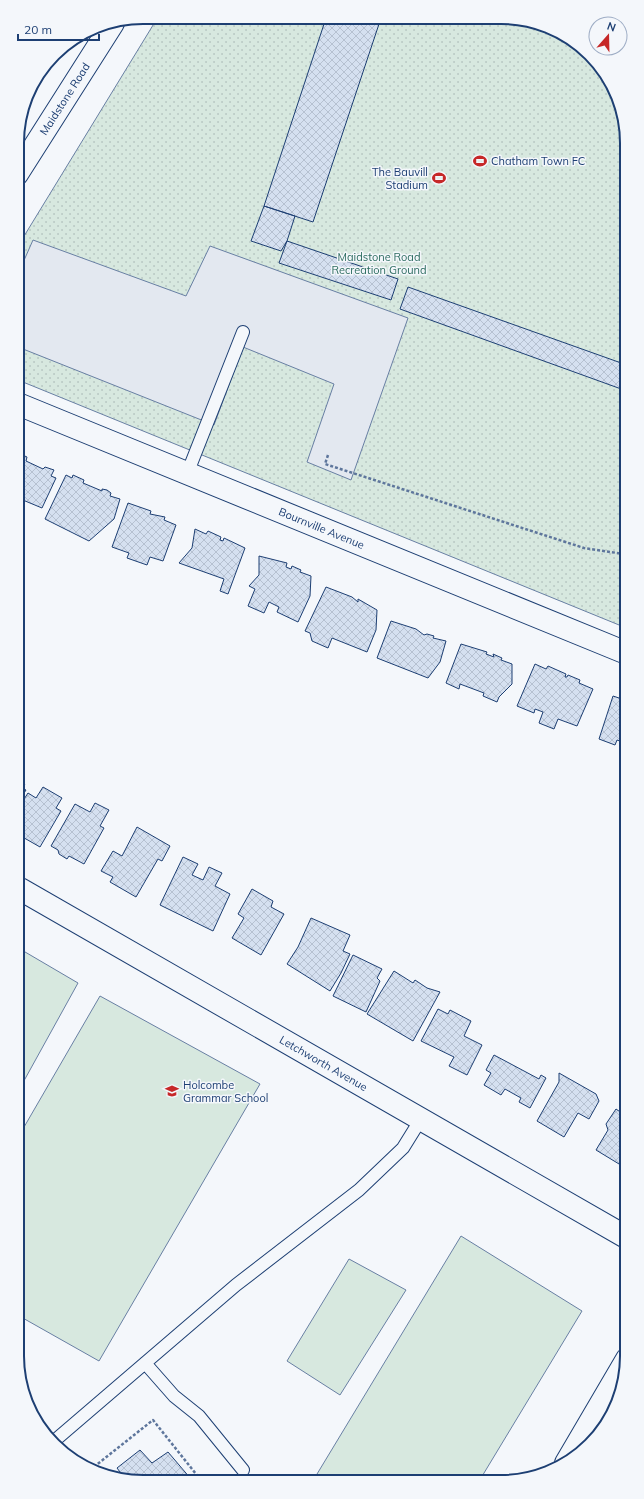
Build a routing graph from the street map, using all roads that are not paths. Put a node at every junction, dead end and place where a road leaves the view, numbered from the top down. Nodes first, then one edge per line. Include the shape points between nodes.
1 (108, 29) edge
2 (24, 163) edge
3 (242, 332) dead end
4 (24, 406) edge
5 (187, 474) junction
6 (620, 650) edge
7 (24, 891) edge
8 (421, 1119) junction
9 (620, 1234) edge
10 (144, 1363) junction
11 (619, 1373) edge
12 (57, 1438) edge
13 (574, 1449) edge
14 (243, 1470) dead end

1 - 2 street, Maidstone Road
3 - 5 lane
4 - 5 street, Bournville Avenue
5 - 6 street, Bournville Avenue
7 - 8 street, Letchworth Avenue
8 - 9 street, Letchworth Avenue
8 - 10 lane via 403,1148 359,1190 236,1285
10 - 12 lane
10 - 14 lane via 174,1396 199,1416
11 - 13 street

